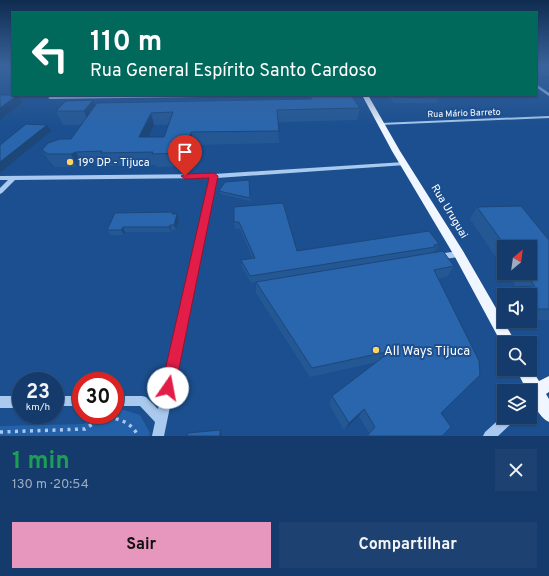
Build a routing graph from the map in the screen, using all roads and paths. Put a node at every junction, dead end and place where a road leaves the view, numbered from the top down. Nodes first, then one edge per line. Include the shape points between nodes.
1 (537, 86) edge
2 (549, 95) edge
3 (200, 96) edge
4 (366, 96) edge
5 (50, 98) dead end
6 (549, 117) edge
7 (380, 124) junction
8 (404, 164) junction
9 (214, 176) junction
10 (0, 178) edge
11 (13, 178) junction
12 (0, 192) edge
13 (458, 254) junction
14 (430, 258) edge
15 (505, 336) edge
16 (549, 384) edge
17 (537, 392) edge
18 (537, 400) edge
19 (124, 401) edge
20 (0, 402) edge
21 (12, 402) edge
22 (549, 414) edge
23 (161, 419) junction
24 (502, 424) edge
25 (0, 432) edge
26 (138, 436) edge
27 (158, 436) edge
28 (489, 436) edge

1 - 2 street
3 - 5 street
4 - 7 main road, Rua Uruguai
6 - 7 street, Rua Mário Barreto
7 - 8 main road, Rua Uruguai
8 - 9 street
8 - 13 main road, Rua Uruguai
9 - 11 street
9 - 23 street
10 - 11 street
11 - 12 street
13 - 14 street
13 - 15 main road, Rua Uruguai
16 - 17 main road
18 - 22 main road
19 - 23 street via 142,401
20 - 21 street
23 - 27 street
24 - 28 street
25 - 26 path via 85,429 104,416 124,420 136,429

